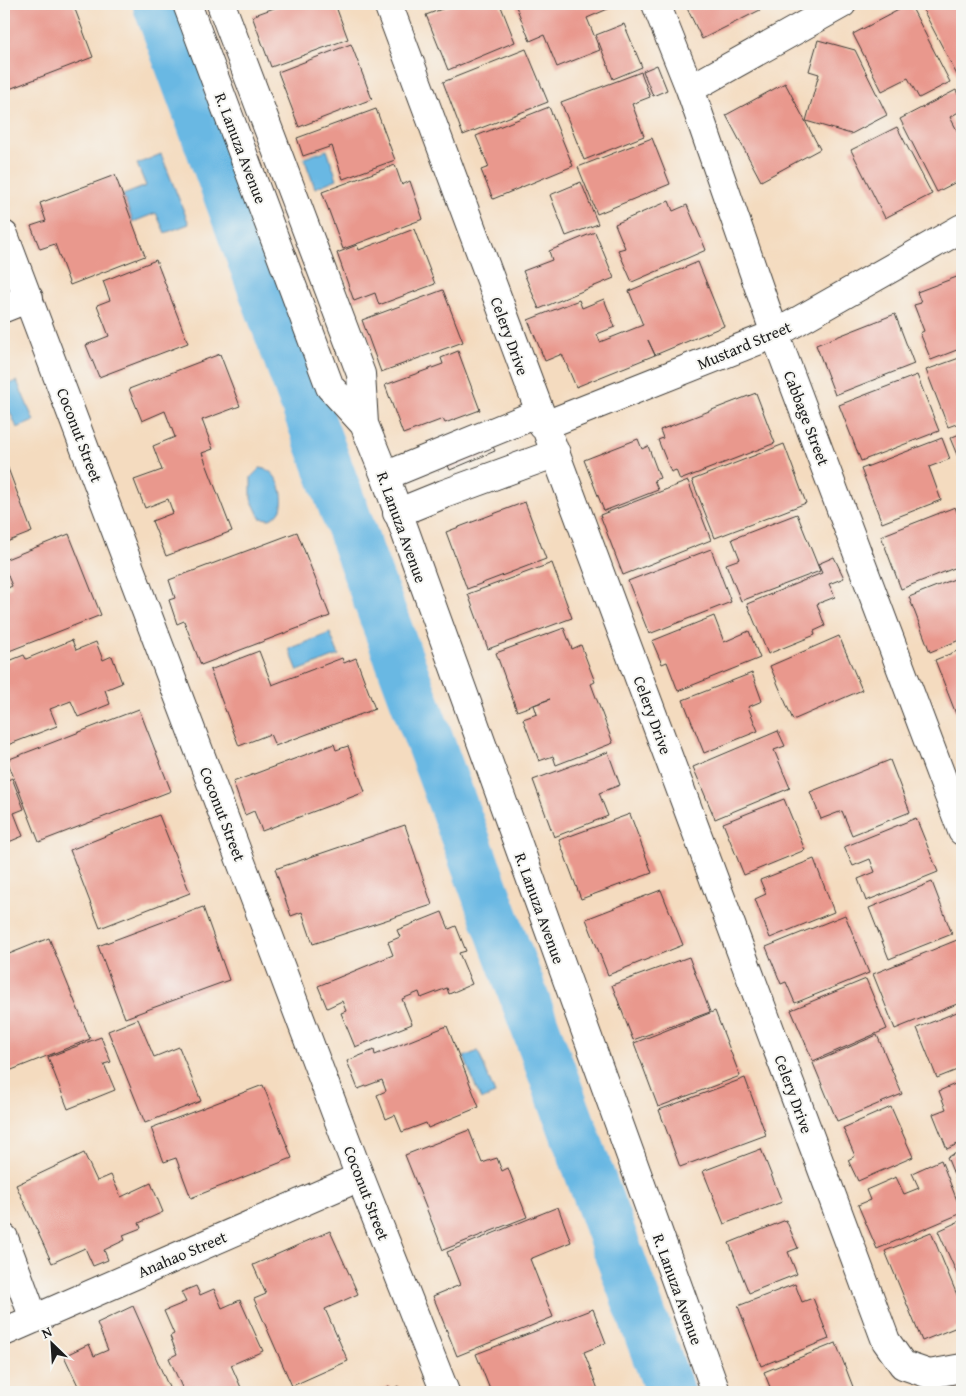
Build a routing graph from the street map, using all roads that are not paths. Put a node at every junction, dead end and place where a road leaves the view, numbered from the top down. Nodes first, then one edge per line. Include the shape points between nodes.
1 (187, 4) edge
2 (221, 4) edge
3 (388, 4) edge
4 (656, 4) edge
5 (842, 4) edge
6 (690, 88) junction
7 (962, 228) edge
8 (4, 235) edge
9 (29, 298) junction
10 (4, 308) edge
11 (775, 334) junction
12 (541, 420) junction
13 (364, 424) junction
14 (556, 454) junction
15 (384, 476) junction
16 (397, 514) junction
17 (962, 831) edge
18 (360, 1177) junction
19 (4, 1238) edge
20 (34, 1319) junction
21 (4, 1332) edge
22 (962, 1368) edge
23 (445, 1392) edge
24 (716, 1392) edge

1 - 13 street, R. Lanuza Avenue via 330,387
2 - 13 street, R. Lanuza Avenue via 361,374
3 - 12 street, Celery Drive
4 - 6 street, Cabbage Street
5 - 6 street
6 - 11 street, Cabbage Street
7 - 11 street, Mustard Street
8 - 9 street, Coconut Street
9 - 10 street
9 - 18 street, Coconut Street
11 - 12 street, Mustard Street
11 - 17 street, Cabbage Street
12 - 14 street, Celery Drive
12 - 15 street, Mustard Street
13 - 15 street, R. Lanuza Avenue
14 - 16 street
14 - 22 street, Celery Drive via 886,1341 903,1365 929,1374
15 - 16 street, R. Lanuza Avenue
16 - 24 street, R. Lanuza Avenue
18 - 20 street, Anahao Street
18 - 23 street, Coconut Street
19 - 20 street
20 - 21 street, Anahao Street

